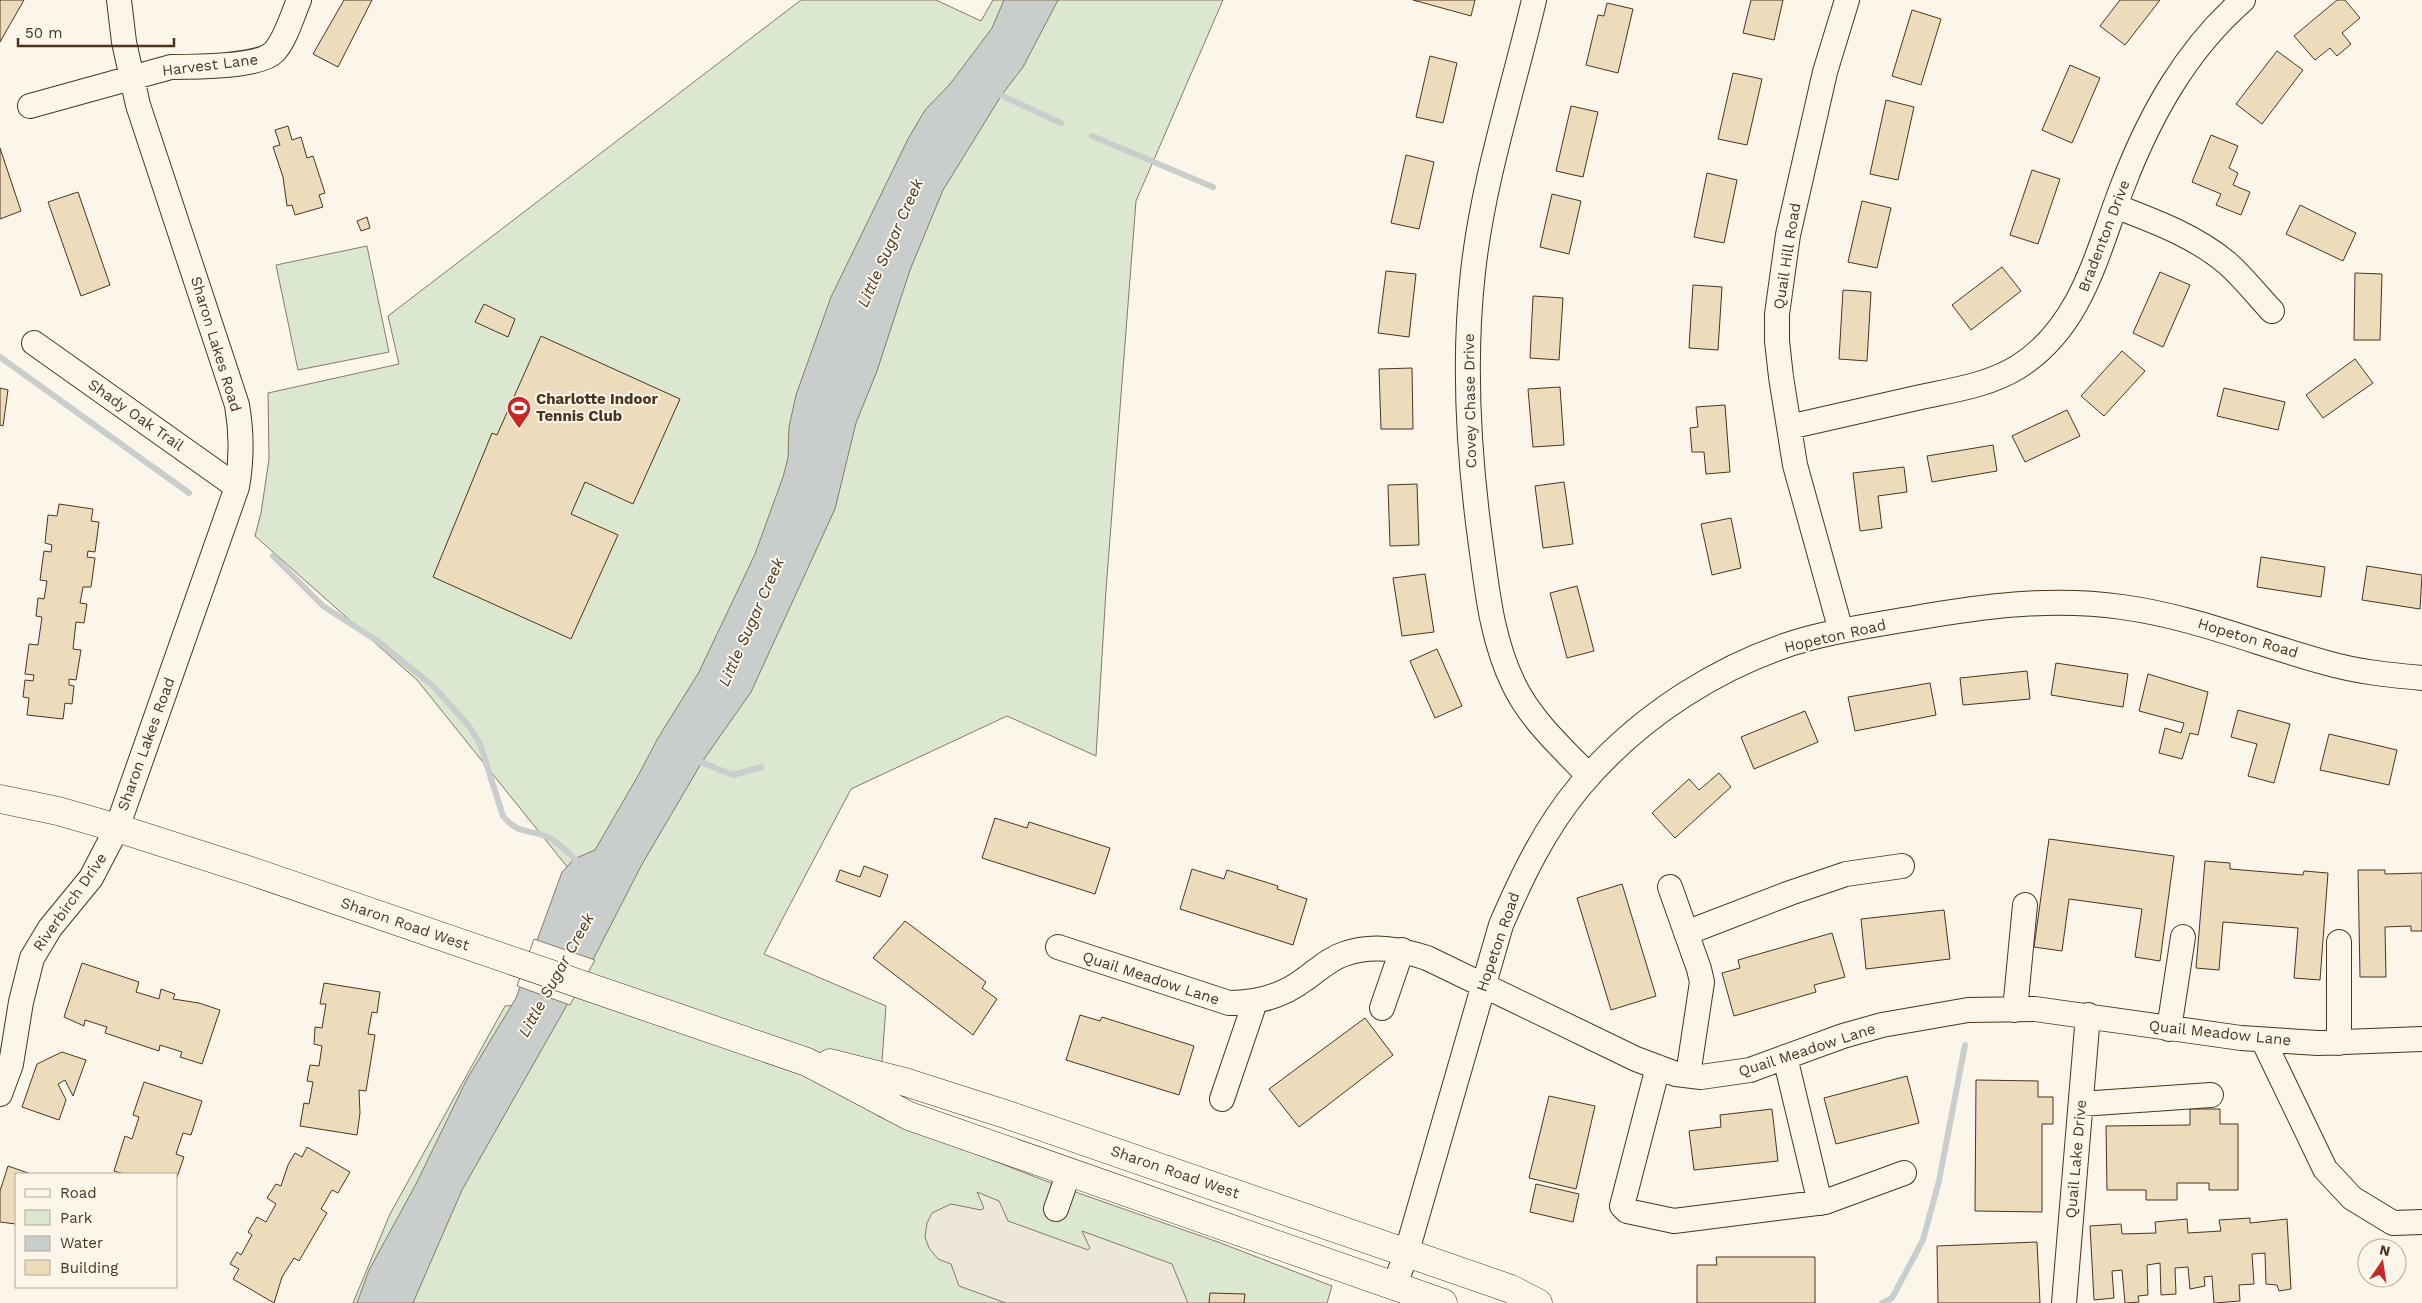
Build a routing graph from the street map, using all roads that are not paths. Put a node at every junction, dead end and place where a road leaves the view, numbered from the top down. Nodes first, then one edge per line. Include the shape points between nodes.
1 (119, 0) edge
2 (299, 0) edge
3 (1534, 0) edge
4 (1847, 0) edge
5 (2243, 0) edge
6 (131, 78) junction
7 (30, 106) dead end
8 (2115, 206) junction
9 (2272, 311) dead end
10 (34, 343) dead end
11 (1789, 427) junction
12 (237, 488) junction
13 (1840, 631) junction
14 (2422, 678) edge
15 (1589, 776) junction
16 (0, 799) edge
17 (117, 828) junction
18 (1902, 866) dead end
19 (1670, 887) dead end
20 (2025, 905) dead end
21 (1686, 933) junction
22 (2183, 937) dead end
23 (2339, 942) dead end
24 (1058, 947) dead end
25 (1402, 950) junction
26 (1483, 985) junction
27 (1255, 1002) junction
28 (1382, 1008) dead end
29 (2015, 1010) junction
30 (2088, 1015) junction
31 (2169, 1029) junction
32 (2422, 1039) edge
33 (2262, 1040) junction
34 (2339, 1043) junction
35 (1785, 1058) junction
36 (807, 1062) junction
37 (1658, 1067) junction
38 (1688, 1075) junction
39 (0, 1094) edge
40 (2211, 1095) dead end
41 (1222, 1099) dead end
42 (2081, 1104) junction
43 (1069, 1172) junction
44 (1904, 1173) dead end
45 (1820, 1202) junction
46 (1056, 1209) dead end
47 (2422, 1222) edge
48 (1406, 1253) junction
49 (1394, 1286) junction
50 (1443, 1303) edge
51 (1538, 1303) edge
52 (2064, 1303) edge

1 - 6 street, Sharon Lakes Road
2 - 6 street, Harvest Lane via 284,36 274,52 261,61 172,66
3 - 15 street, Covey Chase Drive via 1489,179 1473,271 1467,395 1471,471 1490,616 1500,654 1514,686 1533,715
4 - 11 street, Quail Hill Road via 1825,72 1779,288 1777,341
5 - 8 street, Bradenton Drive via 2193,52 2171,84
6 - 7 street, Harvest Lane
6 - 12 street, Sharon Lakes Road via 237,405 242,434
8 - 9 street via 2203,245 2228,264
8 - 11 street, Bradenton Drive via 2091,276 2076,306 2056,333 2018,367 1983,383
10 - 12 street, Shady Oak Trail
11 - 13 street, Quail Hill Road via 1795,465
12 - 17 street, Sharon Lakes Road
13 - 14 street, Hopeton Road via 1977,607 2092,604 2178,617 2329,664
13 - 15 street, Hopeton Road via 1758,656 1715,676 1662,711
15 - 26 street, Hopeton Road via 1549,829 1522,876 1501,925
16 - 17 main road, Sharon Road West
17 - 36 main road, Sharon Road West
17 - 39 street, Riverbirch Drive via 91,878 50,928 32,958 20,1002 11,1064
18 - 21 street via 1846,874
19 - 21 street
20 - 29 street
21 - 38 street via 1702,982
22 - 31 street
23 - 34 street
24 - 27 street, Quail Meadow Lane via 1214,1000
25 - 26 street, Quail Meadow Lane via 1427,958
25 - 27 street, Quail Meadow Lane via 1376,948 1342,955 1320,966 1281,994
25 - 28 street
26 - 37 street, Quail Meadow Lane via 1577,1032
26 - 48 street, Hopeton Road
27 - 41 street
29 - 30 street, Quail Meadow Lane
29 - 35 street, Quail Meadow Lane via 1968,1010 1910,1019 1843,1036
30 - 31 street, Quail Meadow Lane
30 - 42 street, Quail Lake Drive
31 - 33 street, Quail Meadow Lane
32 - 34 street, Quail Meadow Lane
33 - 34 street, Quail Meadow Lane
33 - 47 street via 2326,1169 2352,1198 2393,1223
35 - 38 street, Quail Meadow Lane via 1734,1074
35 - 45 street
36 - 43 main road, Sharon Road West via 909,1116
36 - 48 main road, Sharon Road West via 838,1064 1008,1115
37 - 38 street, Quail Meadow Lane
37 - 45 street via 1622,1206 1627,1211 1674,1221
40 - 42 street
42 - 52 street, Quail Lake Drive
43 - 46 street
43 - 49 main road, Sharon Road West
44 - 45 street
48 - 49 street, Hopeton Road
48 - 51 main road, Sharon Road West via 1511,1289
49 - 50 main road, Sharon Road West

